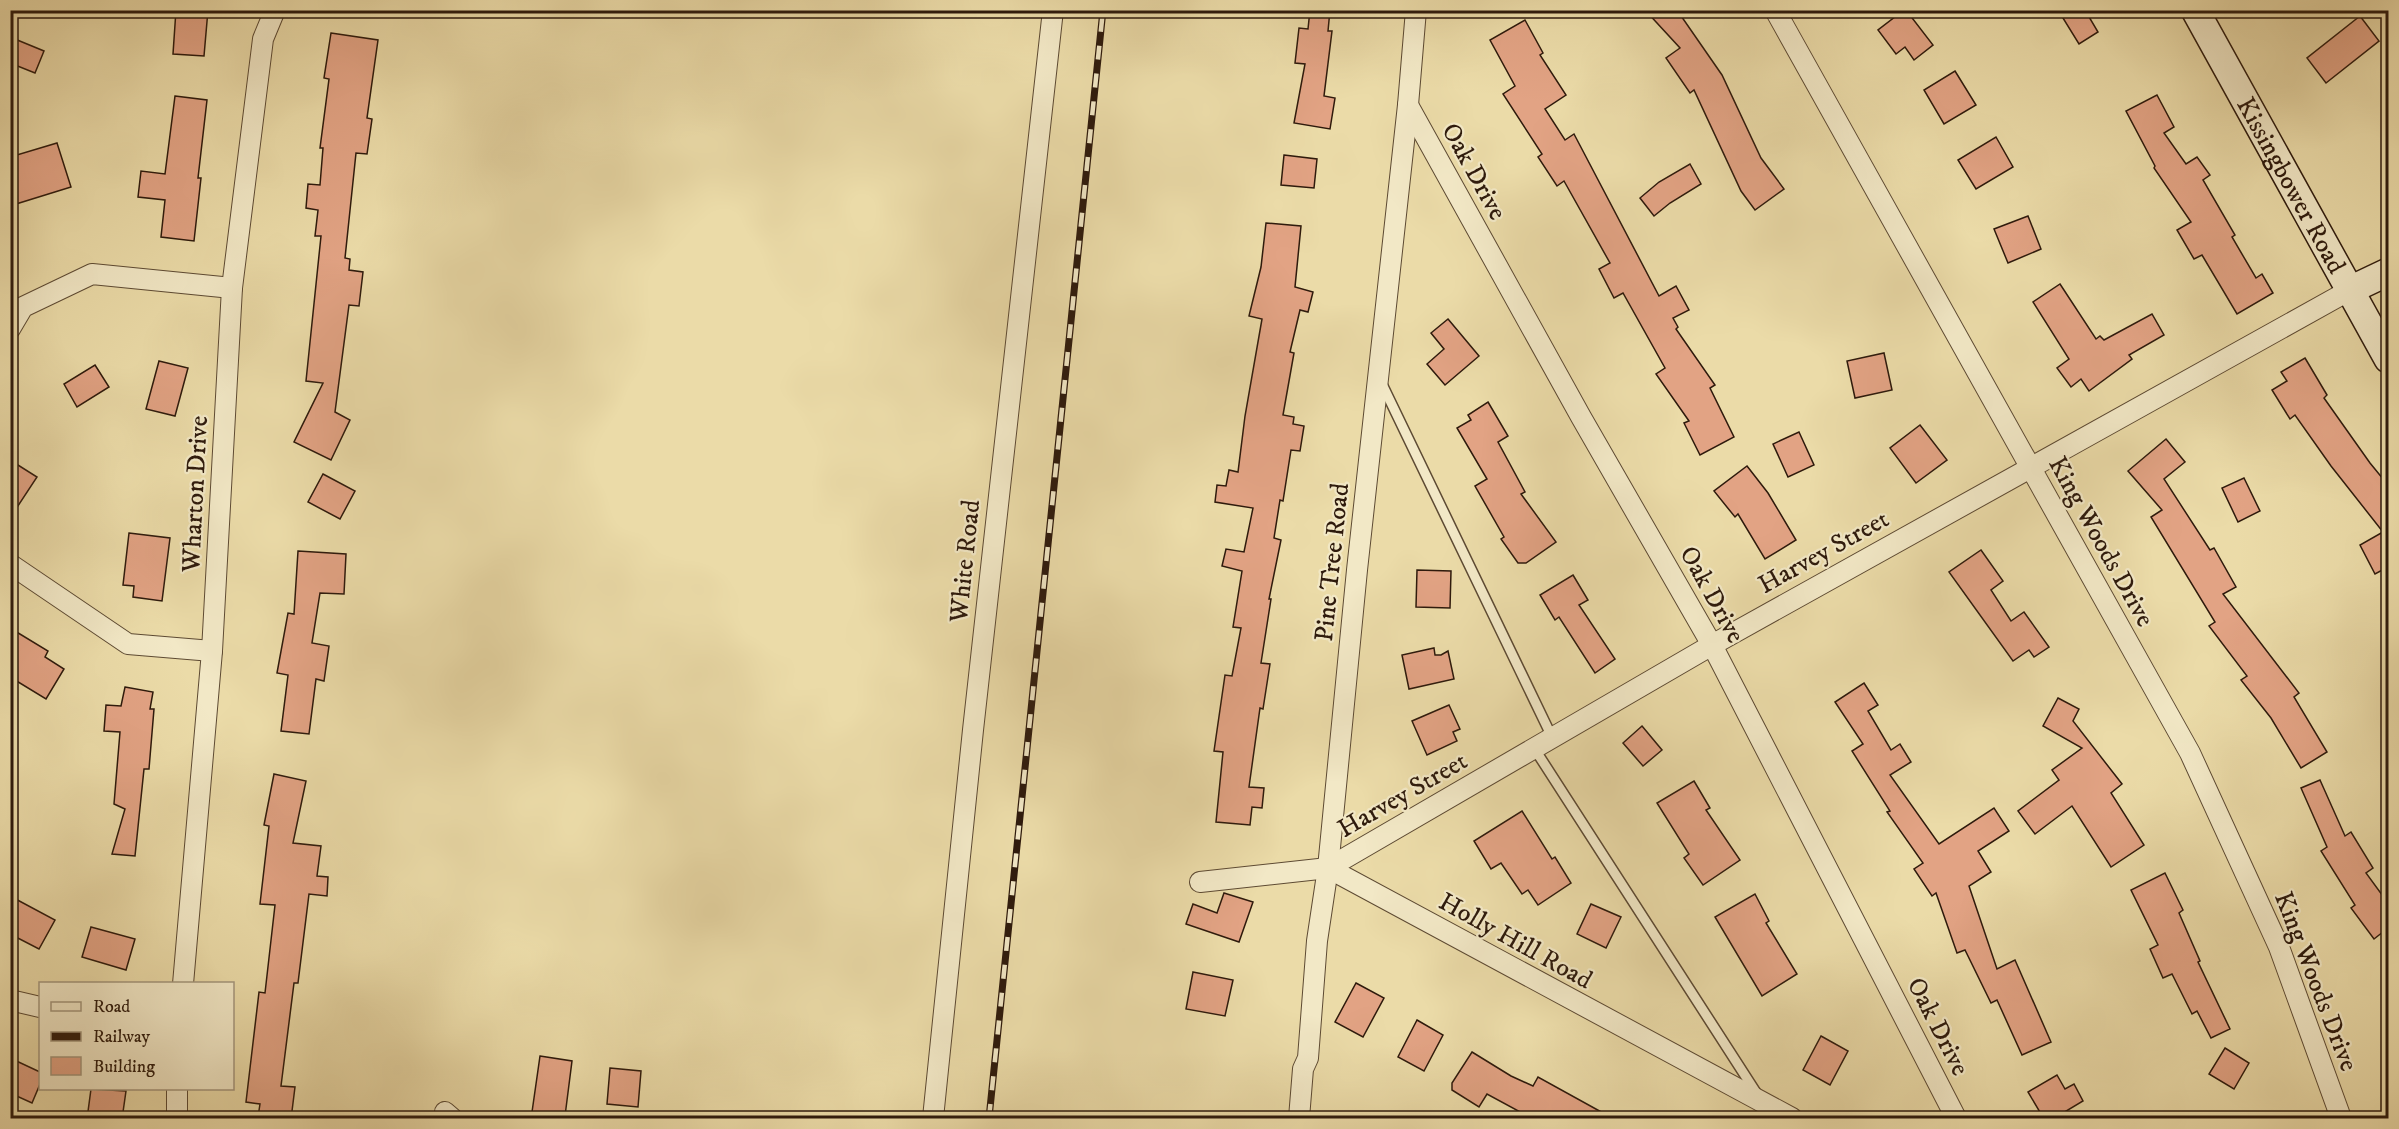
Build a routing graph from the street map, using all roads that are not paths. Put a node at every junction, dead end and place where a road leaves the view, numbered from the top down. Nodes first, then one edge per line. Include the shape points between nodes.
1 (275, 10) edge
2 (1053, 10) edge
3 (1416, 10) edge
4 (1775, 10) edge
5 (2195, 10) edge
6 (1408, 105) junction
7 (2388, 272) edge
8 (232, 288) junction
9 (2350, 290) junction
10 (10, 329) edge
11 (2388, 359) edge
12 (1378, 377) junction
13 (2029, 467) junction
14 (10, 564) edge
15 (1712, 645) junction
16 (212, 651) junction
17 (1552, 738) junction
18 (1534, 748) junction
19 (1328, 868) junction
20 (1200, 882) dead end
21 (183, 982) edge
22 (10, 1000) edge
23 (39, 1007) edge
24 (177, 1090) edge
25 (1763, 1103) junction
26 (177, 1119) edge
27 (933, 1119) edge
28 (1299, 1119) edge
29 (1792, 1119) edge
30 (1956, 1119) edge
31 (2341, 1119) edge

1 - 8 street, Wharton Drive via 263,39
2 - 27 street, White Road
3 - 6 street, Pine Tree Road
4 - 13 street, King Woods Drive
5 - 9 street, Kissingbower Road
6 - 12 street, Pine Tree Road
6 - 15 street, Oak Drive
7 - 9 street
8 - 10 street via 92,274 23,307
8 - 16 street, Wharton Drive
9 - 11 street, Kissingbower Road
9 - 13 street, Harvey Street
12 - 17 lane
12 - 19 street, Pine Tree Road
13 - 15 street, Harvey Street
13 - 31 street, King Woods Drive via 2190,753 2279,947
14 - 16 street via 128,644
15 - 17 street, Harvey Street
15 - 30 street, Oak Drive
16 - 21 street, Wharton Drive
17 - 18 street, Harvey Street
18 - 19 street, Harvey Street
18 - 25 lane
19 - 20 street
19 - 25 street, Holly Hill Road
19 - 28 street, Pine Tree Road
22 - 23 street
24 - 26 street
25 - 29 street, Holly Hill Road

